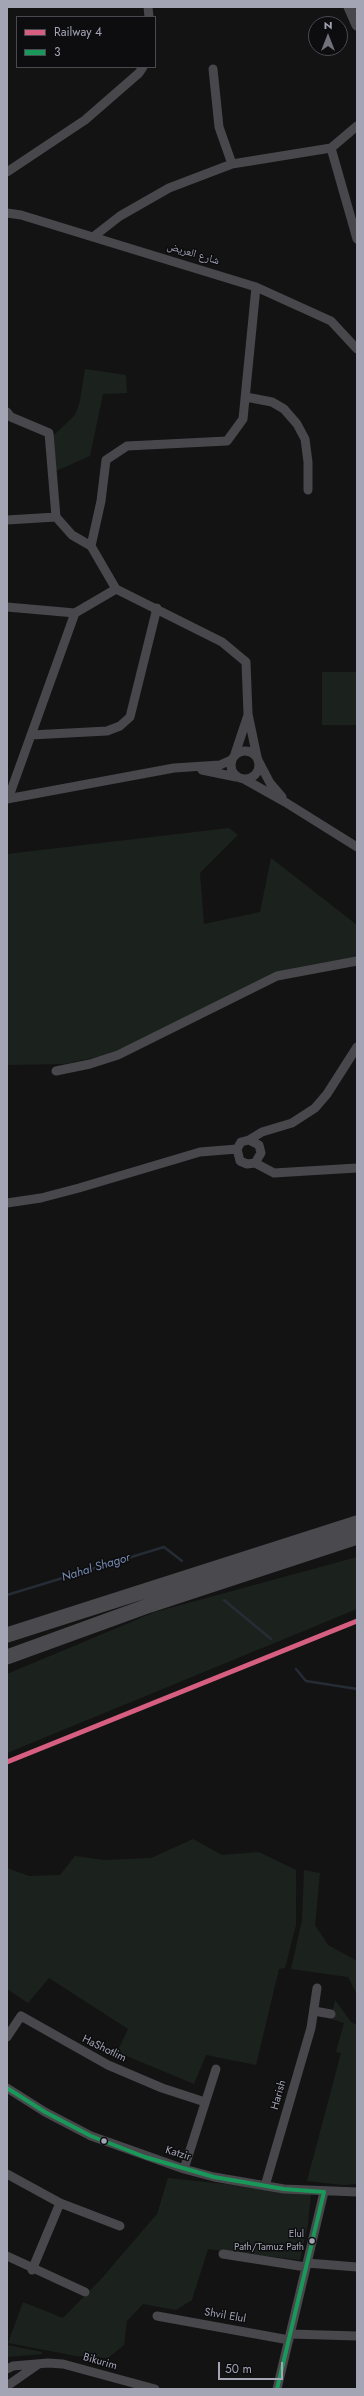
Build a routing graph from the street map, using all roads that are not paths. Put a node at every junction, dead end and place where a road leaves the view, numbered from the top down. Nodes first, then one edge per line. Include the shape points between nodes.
1 (349, 7) edge
2 (357, 25) edge
3 (142, 68) edge
4 (213, 69) dead end
5 (357, 126) edge
6 (331, 148) junction
7 (232, 164) junction
8 (7, 172) edge
9 (7, 213) edge
10 (93, 237) junction
11 (357, 239) edge
12 (256, 287) junction
13 (357, 349) edge
14 (246, 397) junction
15 (7, 412) edge
16 (308, 490) dead end
17 (56, 516) junction
18 (7, 520) edge
19 (92, 546) junction
20 (116, 589) junction
21 (7, 606) edge
22 (158, 608) junction
23 (74, 613) junction
24 (248, 714) junction
25 (31, 735) junction
26 (233, 757) junction
27 (258, 760) junction
28 (174, 768) junction
29 (240, 778) junction
30 (8, 799) edge
31 (285, 802) junction
32 (357, 847) edge
33 (357, 960) edge
34 (357, 1047) edge
35 (56, 1071) dead end
36 (249, 1140) junction
37 (236, 1149) junction
38 (255, 1163) junction
39 (357, 1168) edge
40 (7, 1203) edge
41 (357, 1523) edge
42 (357, 1537) edge
43 (7, 1634) edge
44 (7, 1657) edge
45 (317, 1988) dead end
46 (314, 2011) junction
47 (331, 2014) dead end
48 (7, 2037) edge
49 (216, 2069) dead end
50 (7, 2088) edge
51 (205, 2102) junction
52 (184, 2169) junction
53 (7, 2174) edge
54 (265, 2186) junction
55 (324, 2192) junction
56 (357, 2192) edge
57 (60, 2203) junction
58 (120, 2226) dead end
59 (223, 2254) dead end
60 (7, 2256) edge
61 (306, 2265) junction
62 (357, 2267) edge
63 (32, 2270) junction
64 (85, 2292) dead end
65 (157, 2316) dead end
66 (357, 2336) edge
67 (289, 2337) junction
68 (38, 2364) junction
69 (7, 2369) edge
70 (116, 2379) junction
71 (7, 2388) edge
72 (114, 2389) edge
73 (155, 2389) edge
74 (277, 2389) edge

1 - 2 street
3 - 8 street via 85,120
4 - 7 street via 219,127
5 - 6 street
6 - 7 street
6 - 11 street
7 - 10 street via 169,188 120,216
9 - 10 street, شارع العريض
10 - 12 street, شارع العريض
12 - 13 street, شارع العريض via 331,321
12 - 14 street
14 - 16 street via 272,402 284,409 297,424 305,440
14 - 19 street via 243,419 227,441 127,446 106,460
15 - 17 street via 11,417 49,433
17 - 18 street
17 - 19 street via 72,535
19 - 20 street
20 - 22 street
20 - 23 street
21 - 23 street
22 - 24 street via 222,642 246,662
22 - 25 street via 130,717 120,726 107,731
23 - 25 street
24 - 26 street
24 - 27 street
25 - 30 street
26 - 27 street via 247,750
26 - 28 street via 220,764
26 - 29 street via 232,771
27 - 29 street via 256,774
27 - 31 street via 270,783
28 - 29 street via 209,771
28 - 30 street
29 - 31 street
31 - 32 street
33 - 35 street via 277,976 118,1055
34 - 36 street via 326,1094 309,1112 292,1123 262,1132
36 - 37 street via 241,1142
36 - 38 street via 256,1142 261,1149 260,1157
37 - 38 street via 240,1161 247,1164
37 - 40 street via 200,1152 79,1188 41,1198
38 - 39 street via 268,1171 280,1174
41 - 43 highway
42 - 44 highway via 150,1605
45 - 46 street, Harish
46 - 47 street
46 - 54 street, Harish
48 - 51 street, HaShotlim via 22,2016 108,2065 162,2088
49 - 51 street
50 - 52 street, Katzir via 91,2136
51 - 52 street
52 - 54 street, Katzir
53 - 57 street
54 - 55 street, Katzir
55 - 56 street, Katzir
55 - 61 street
57 - 58 street
57 - 63 street
59 - 61 street
60 - 63 street
61 - 62 street
61 - 67 street
63 - 64 street
65 - 67 street, Shvil Elul
66 - 67 street, Shvil Elul
67 - 74 street
68 - 69 street, Bikurim via 13,2366
68 - 70 street, Bikurim via 63,2364
68 - 71 street
70 - 72 street
70 - 73 street, Bikurim

